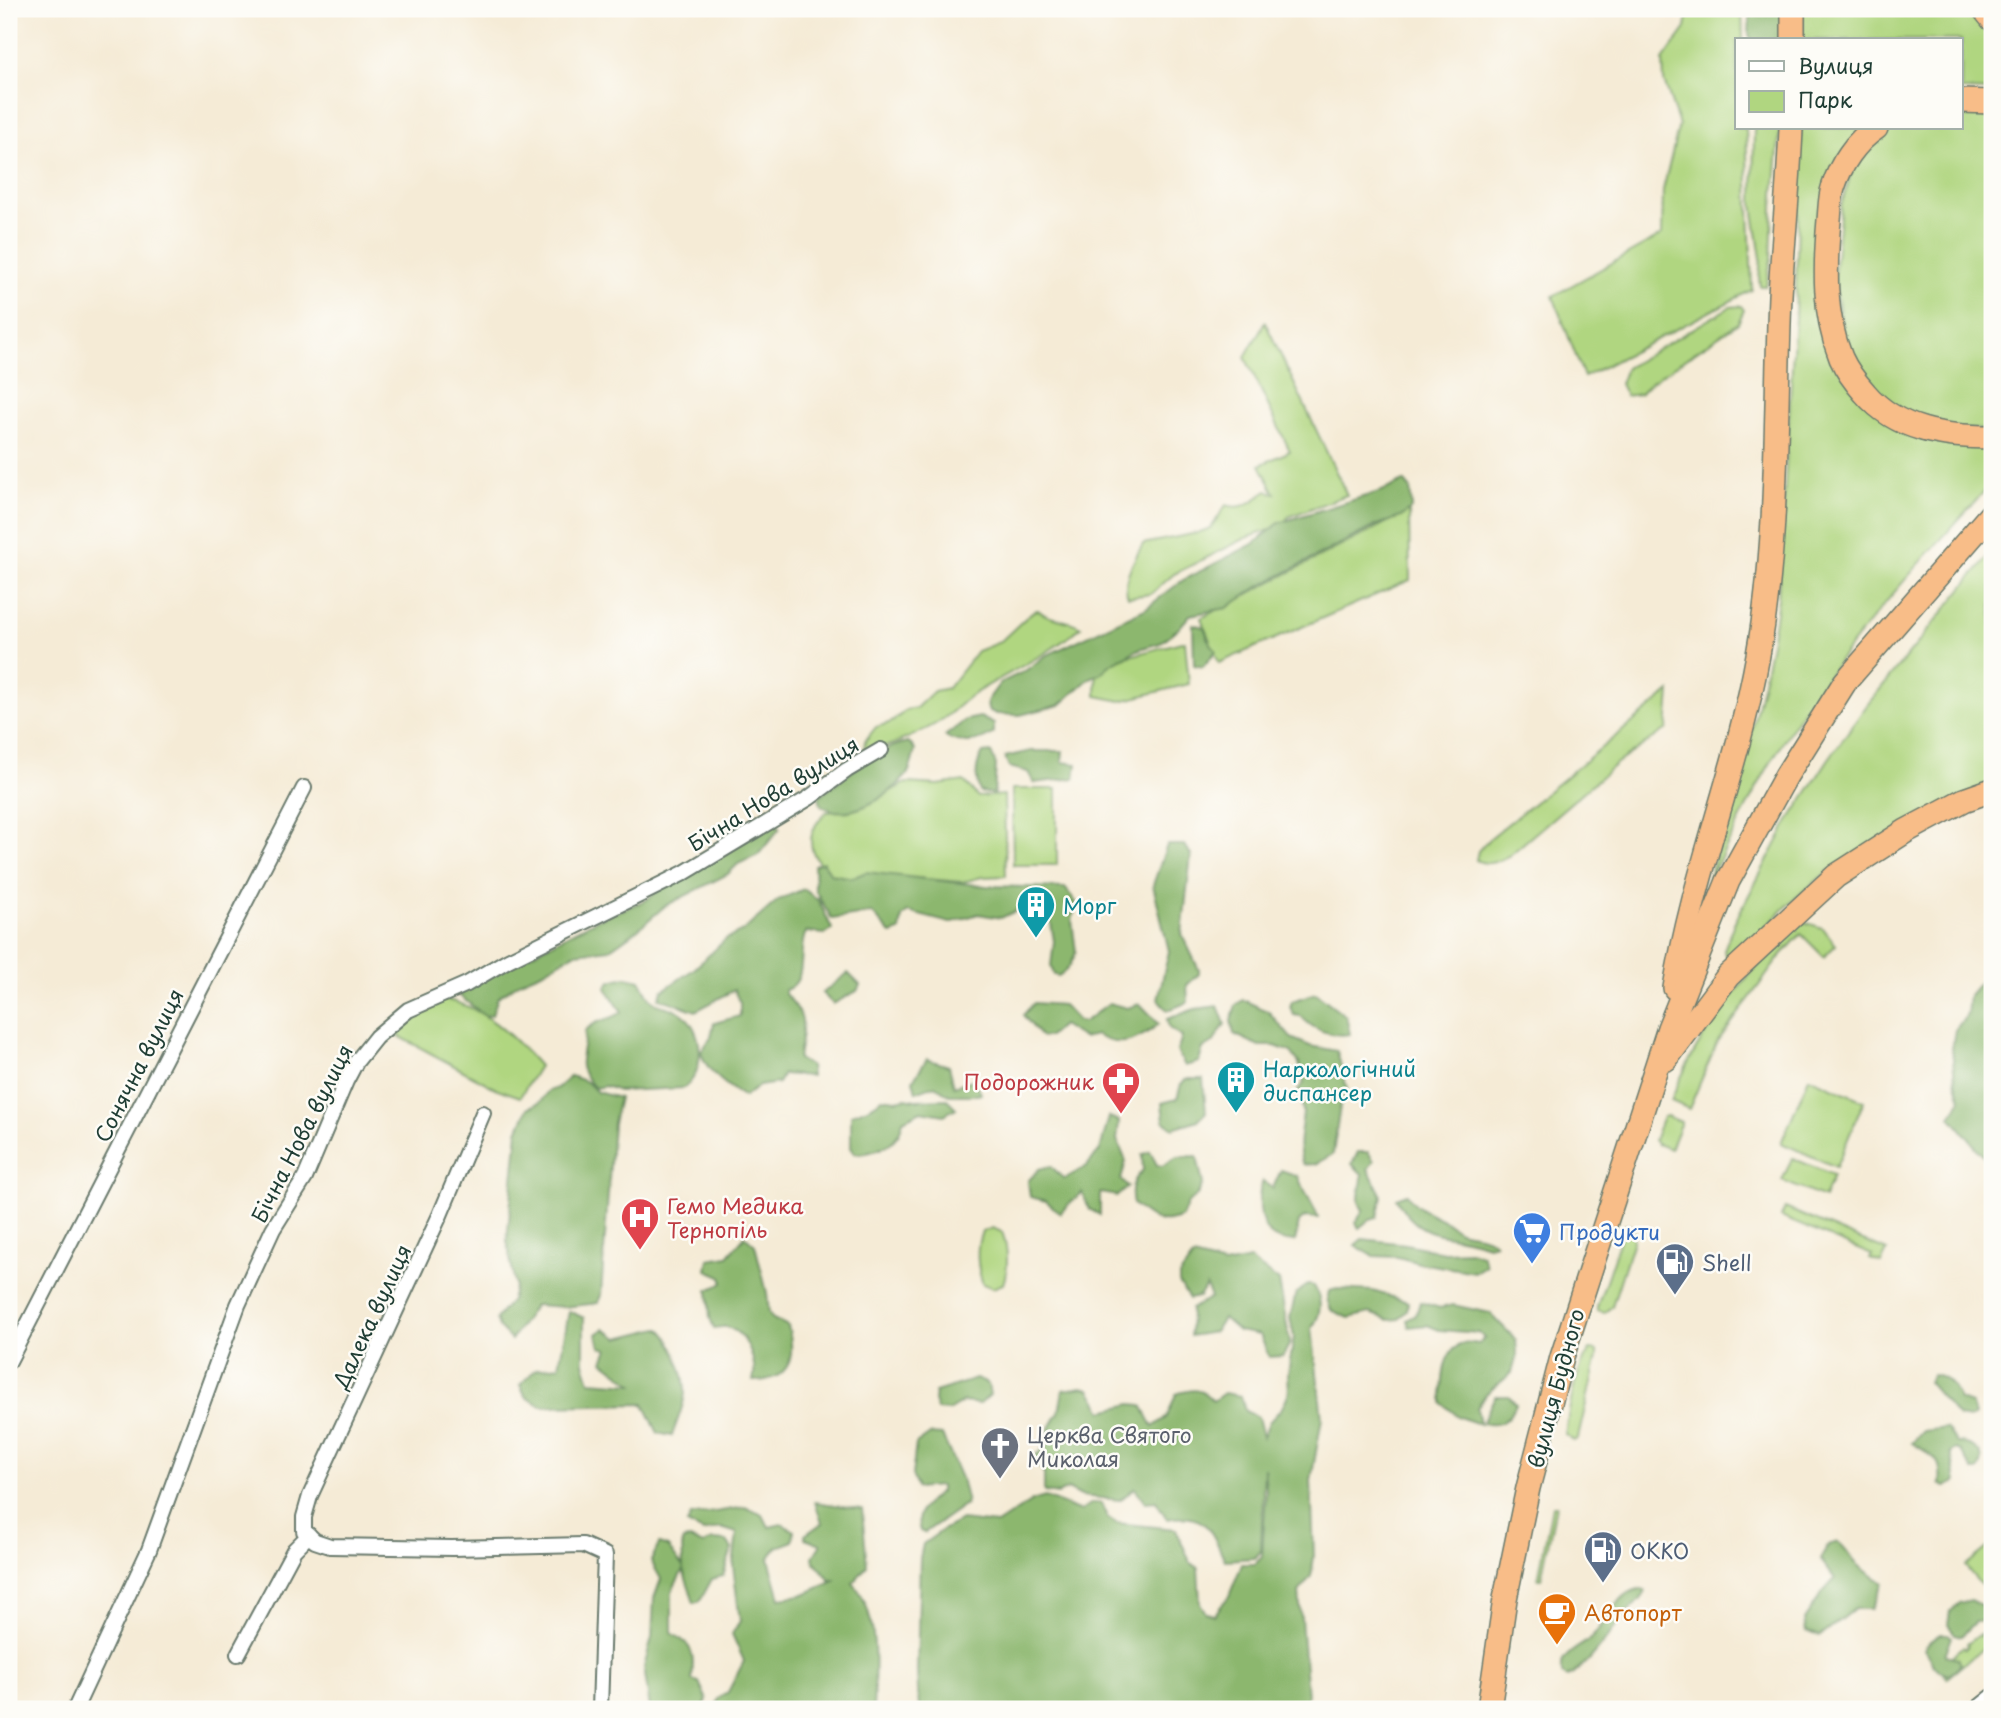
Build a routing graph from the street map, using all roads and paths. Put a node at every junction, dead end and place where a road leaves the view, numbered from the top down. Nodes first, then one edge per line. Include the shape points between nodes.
1 (1793, 9) edge
2 (1984, 9) edge
3 (1992, 19) edge
4 (1793, 38) edge
5 (1962, 101) edge
6 (1992, 102) edge
7 (1791, 130) edge
8 (1873, 130) edge
9 (1992, 437) edge
10 (1992, 513) edge
11 (881, 750) dead end
12 (304, 788) dead end
13 (1992, 790) edge
14 (1669, 1028) junction
15 (1653, 1075) junction
16 (483, 1113) dead end
17 (9, 1361) edge
18 (309, 1535) junction
19 (239, 1654) dead end
20 (1992, 1697) edge
21 (75, 1709) edge
22 (600, 1709) edge
23 (1489, 1709) edge
24 (1978, 1709) edge

1 - 4 highway
2 - 3 highway
5 - 6 highway
7 - 14 highway via 1774,492 1758,655 1723,802 1683,940
8 - 9 highway via 1845,162 1832,189 1825,273 1828,309 1841,358 1865,394 1892,416 1926,432
10 - 14 highway via 1846,682 1786,776 1728,881
11 - 21 street, Бічна Нова вулиця via 684,873 408,1010 376,1037 346,1081 305,1178 274,1228 238,1304 149,1550
12 - 17 street, Сонячна вулиця
13 - 15 highway via 1906,831 1836,876 1728,976
14 - 15 highway, вулиця Будного
15 - 23 highway, вулиця Будного via 1572,1322 1539,1442 1505,1598
16 - 18 street, Далека вулиця via 310,1496 304,1517 304,1531
18 - 19 street via 294,1550
18 - 22 street via 330,1546 583,1545 605,1555
20 - 24 street

